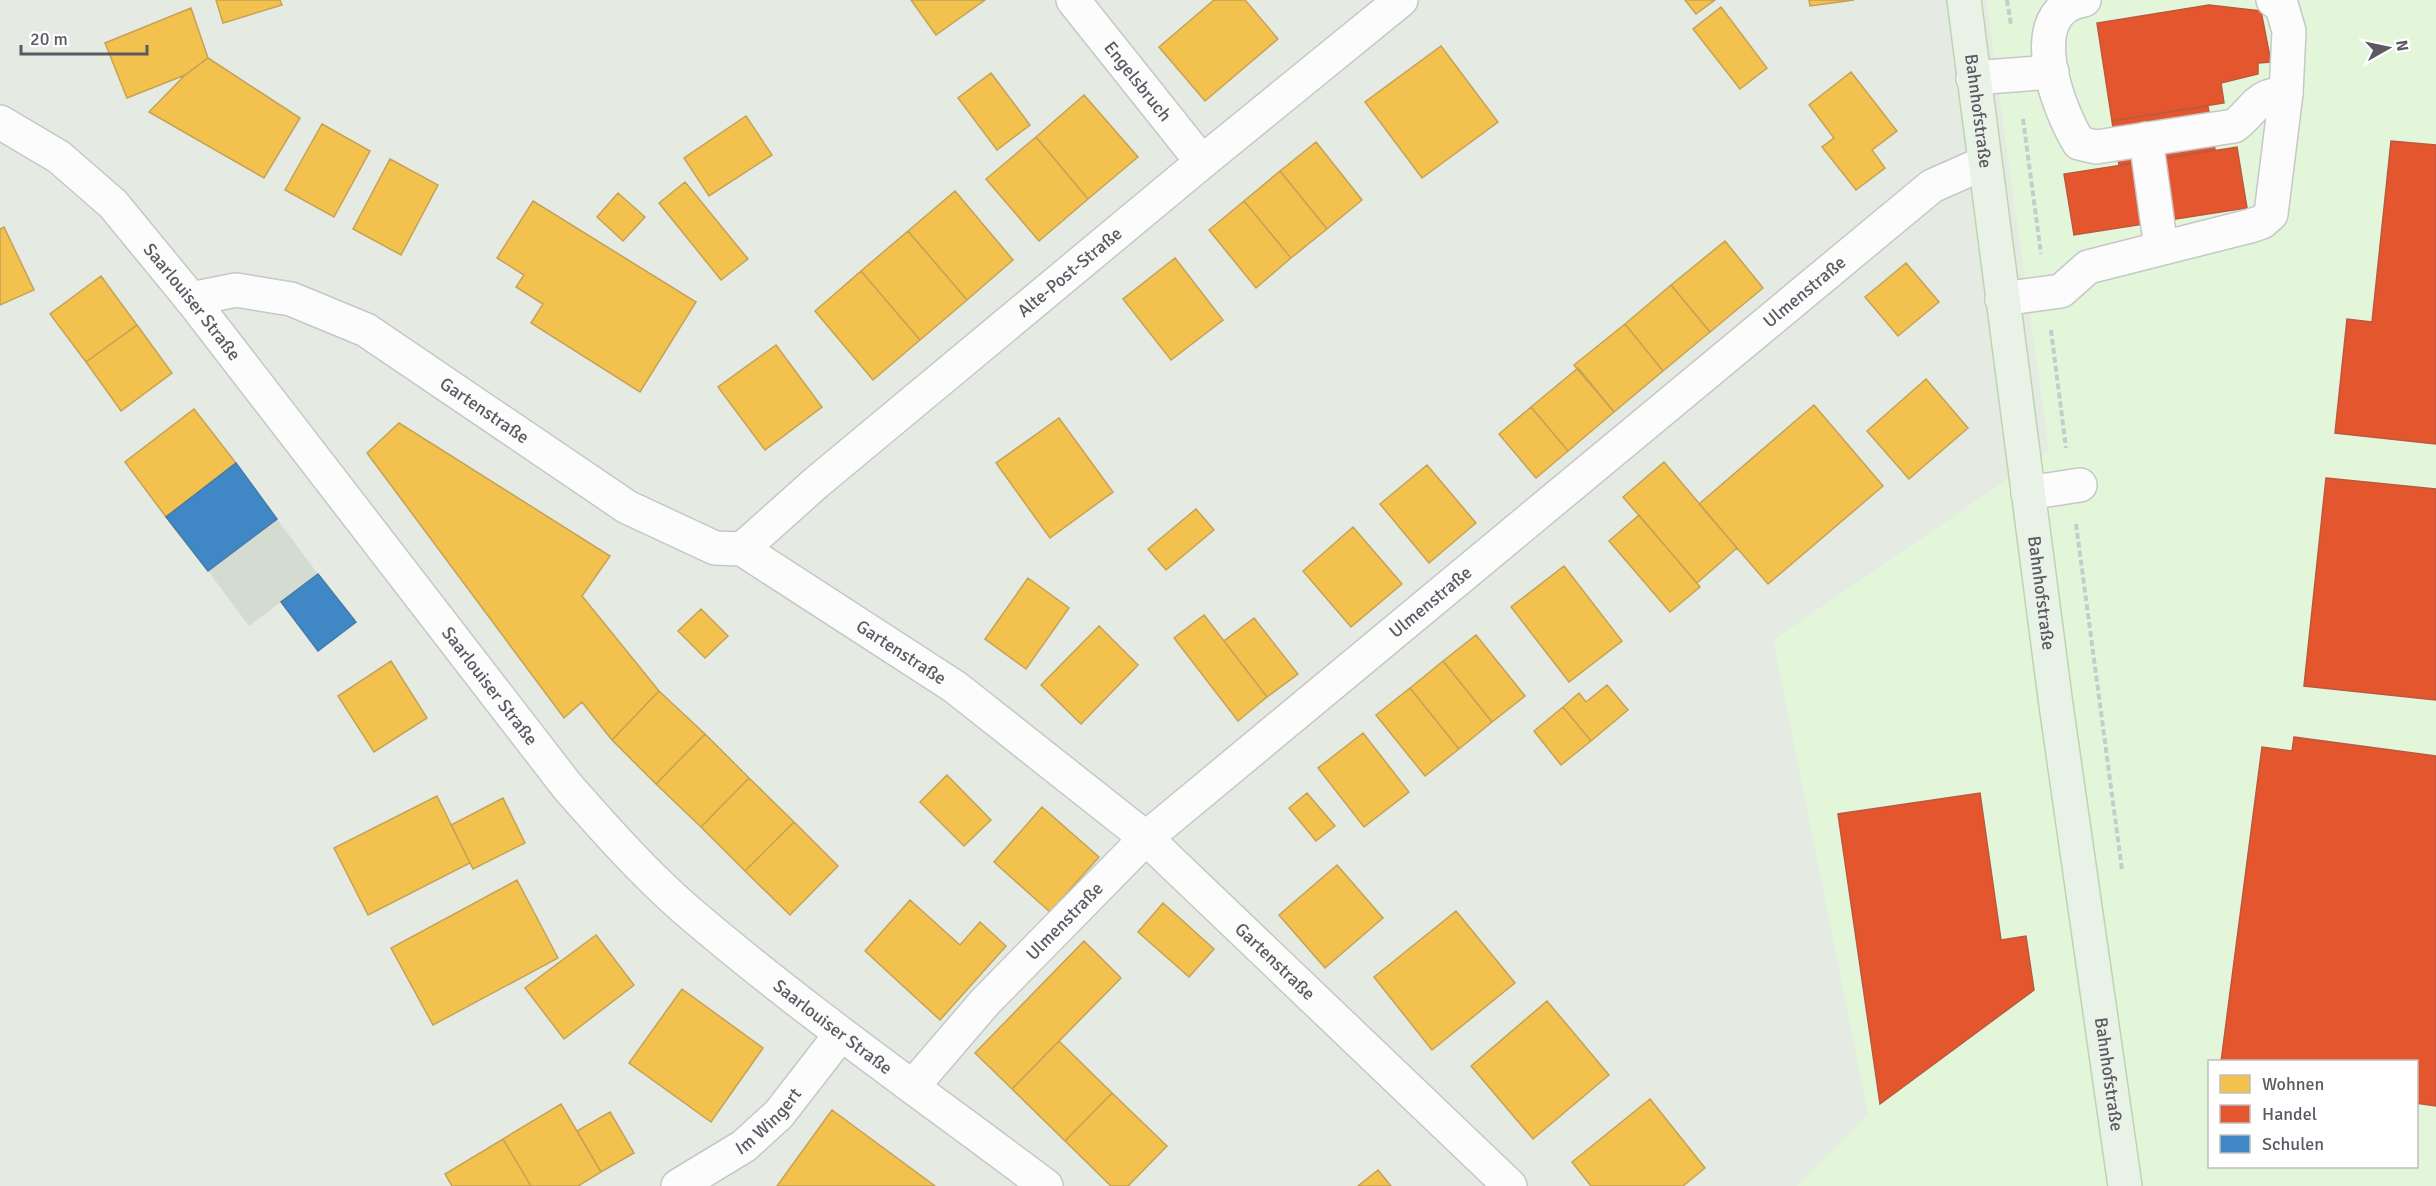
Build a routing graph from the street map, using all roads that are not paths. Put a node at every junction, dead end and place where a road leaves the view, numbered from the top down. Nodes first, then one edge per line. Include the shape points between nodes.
1 (1072, 0) edge
2 (1401, 0) edge
3 (1964, 0) edge
4 (2084, 0) edge
5 (2274, 0) edge
6 (2052, 72) junction
7 (1973, 78) junction
8 (2286, 93) junction
9 (0, 122) edge
10 (2146, 139) junction
11 (1202, 162) junction
12 (1984, 163) junction
13 (2161, 248) junction
14 (191, 299) junction
15 (2002, 299) junction
16 (2075, 486) road end
17 (2028, 493) junction
18 (742, 549) junction
19 (1146, 838) junction
20 (841, 1034) junction
21 (913, 1086) junction
22 (678, 1186) edge
23 (1046, 1186) edge
24 (1510, 1186) edge
25 (2125, 1186) edge

1 - 11 street, Engelsbruch
2 - 11 street, Alte-Post-Straße
3 - 7 main road, Bahnhofstraße
4 - 6 street via 2064,6 2054,19 2049,33
5 - 8 street via 2282,7 2289,31
6 - 7 street
6 - 10 street via 2069,127 2079,143 2096,147
7 - 12 main road, Bahnhofstraße
8 - 10 street via 2266,97 2234,126
8 - 13 street via 2271,213 2250,226
9 - 14 street, Saarlouiser Straße via 59,157 113,204
10 - 13 street
11 - 18 street, Alte-Post-Straße via 816,482
12 - 15 main road, Bahnhofstraße
12 - 19 street, Ulmenstraße via 1932,186
13 - 15 street via 2088,267 2061,291
14 - 18 street, Gartenstraße via 236,290 291,299 366,330 627,507 716,548
14 - 20 street, Saarlouiser Straße via 567,786 628,854 684,907
15 - 17 main road, Bahnhofstraße
16 - 17 street
17 - 25 main road, Bahnhofstraße
18 - 19 street, Gartenstraße via 956,687
19 - 21 street, Ulmenstraße via 985,1002
19 - 24 street, Gartenstraße
20 - 21 street, Saarlouiser Straße
20 - 22 street, Im Wingert via 779,1114 744,1146
21 - 23 street, Saarlouiser Straße

